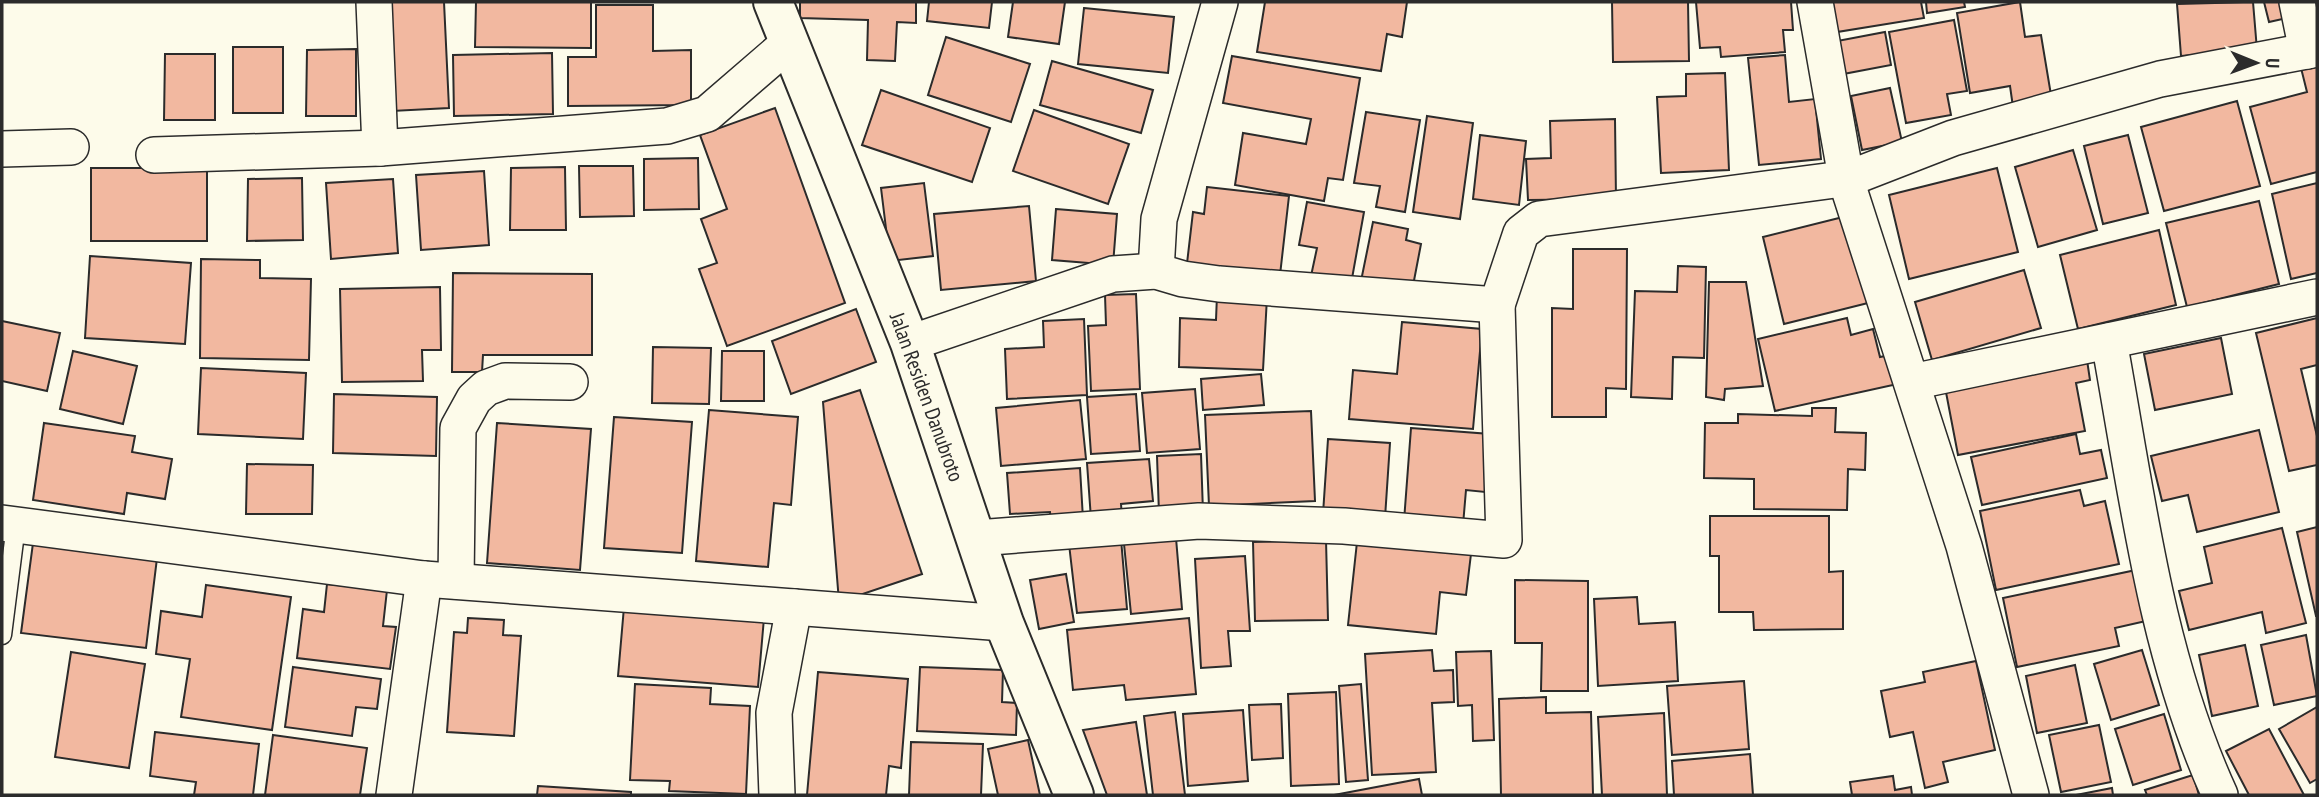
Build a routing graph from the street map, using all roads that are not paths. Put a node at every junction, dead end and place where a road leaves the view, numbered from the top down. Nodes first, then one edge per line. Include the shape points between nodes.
1 (374, 2) edge
2 (773, 2) edge
3 (1220, 2) edge
4 (1815, 2) edge
5 (2297, 2) edge
6 (788, 44) junction
7 (2312, 50) edge
8 (71, 147) dead end
9 (380, 148) junction
10 (2, 149) edge
11 (154, 155) dead end
12 (1846, 179) junction
13 (1156, 271) junction
14 (2317, 298) edge
15 (1497, 305) junction
16 (2109, 341) junction
17 (910, 343) junction
18 (570, 382) dead end
19 (1912, 382) junction
20 (9, 524) edge
21 (977, 538) junction
22 (440, 580) junction
23 (794, 607) junction
24 (1004, 623) junction
25 (2, 635) edge
26 (394, 795) edge
27 (777, 795) edge
28 (1074, 795) edge
29 (2031, 795) edge
30 (2220, 795) edge

1 - 9 street
2 - 6 street, Jalan Residen Danubroto
3 - 13 street via 1159,219
4 - 12 street
5 - 7 street
6 - 9 street via 706,114 685,123
6 - 17 street, Jalan Residen Danubroto
7 - 12 street via 2160,79 1953,138
8 - 10 street
9 - 11 street
12 - 15 street via 1539,219 1521,233
12 - 19 street
13 - 15 street via 1219,284
13 - 17 street via 1113,274
14 - 16 street
15 - 21 street via 1504,540 1344,526 1199,521
16 - 19 street
16 - 30 street via 2164,637 2197,746
17 - 21 street, Jalan Residen Danubroto
18 - 22 street via 505,381 474,399 458,428
19 - 29 street via 1968,558
20 - 22 street
20 - 25 lane
21 - 24 street, Jalan Residen Danubroto
22 - 23 street
22 - 26 street
23 - 24 street
23 - 27 street via 774,713
24 - 28 street, Jalan Residen Danubroto

